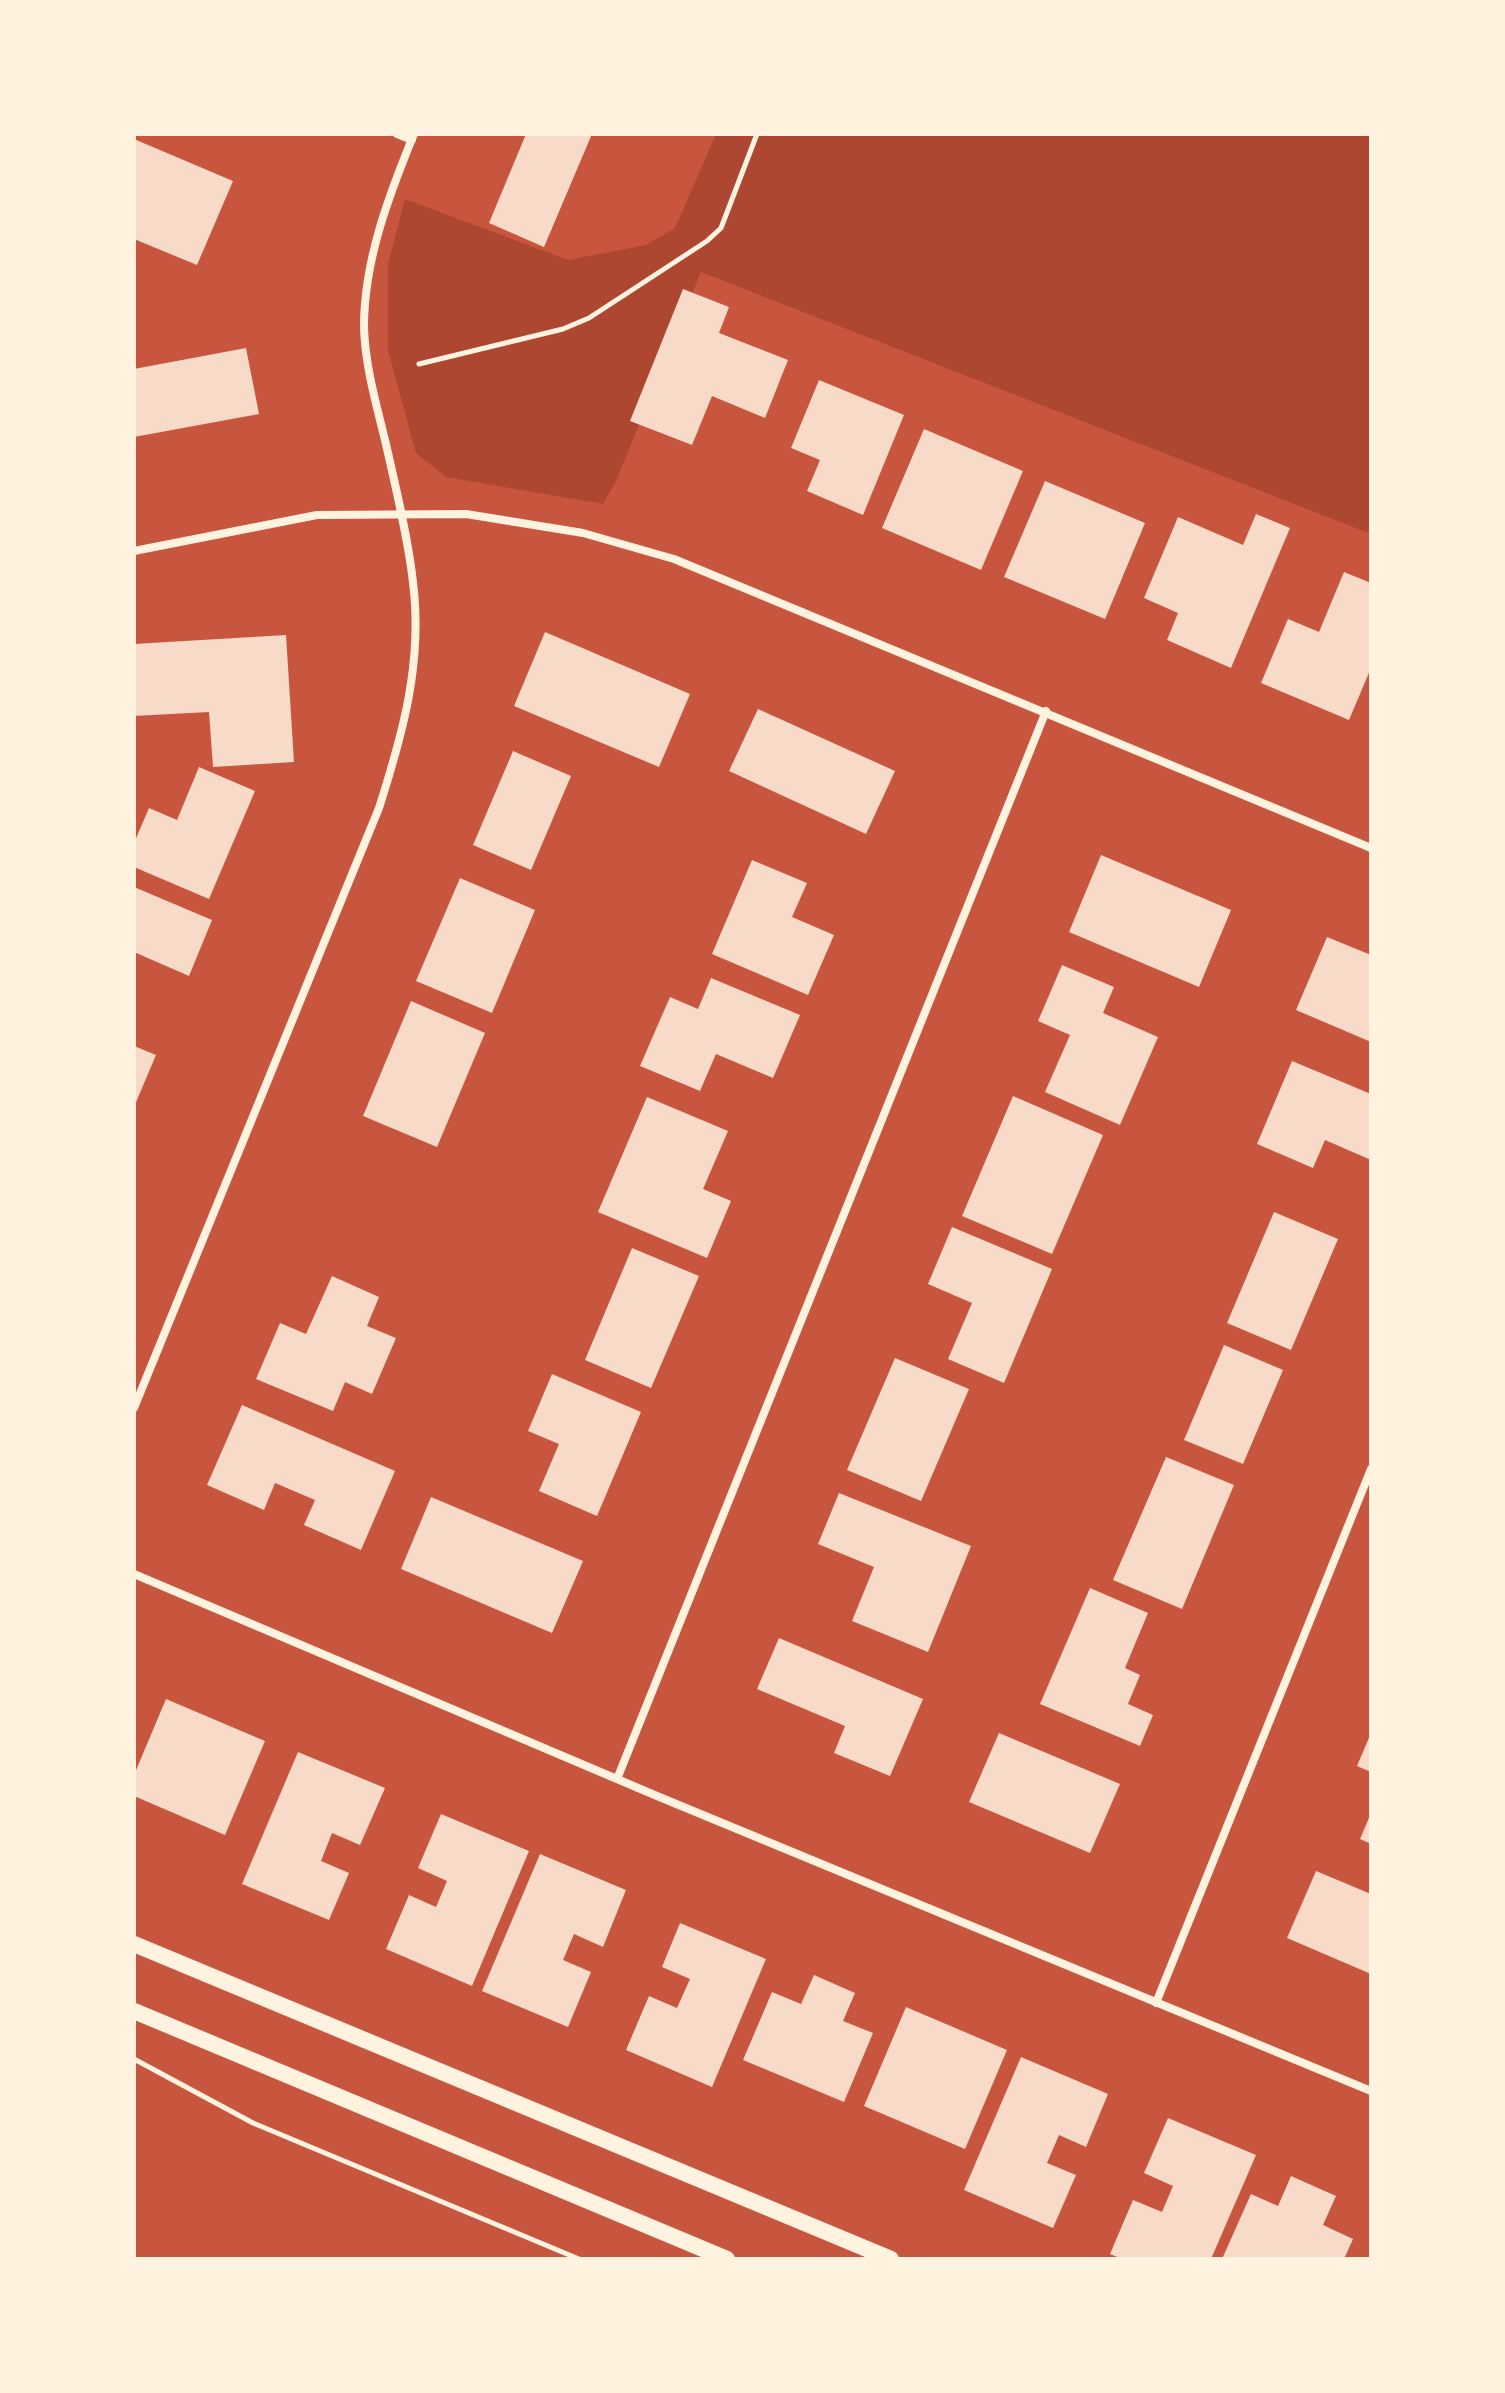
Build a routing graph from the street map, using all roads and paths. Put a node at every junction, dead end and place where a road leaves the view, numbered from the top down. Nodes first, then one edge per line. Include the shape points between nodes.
1 (397, 134) edge
2 (757, 134) edge
3 (413, 137) edge
4 (419, 364) dead end
5 (400, 515) junction
6 (134, 551) edge
7 (1046, 711) junction
8 (1371, 848) edge
9 (134, 1408) edge
10 (1371, 1469) edge
11 (134, 1574) edge
12 (617, 1779) junction
13 (134, 1944) edge
14 (1156, 2003) junction
15 (134, 2011) edge
16 (134, 2059) edge
17 (1371, 2091) edge
18 (579, 2259) edge
19 (727, 2259) edge
20 (891, 2259) edge

1 - 3 street
2 - 4 path via 721,228 707,241 589,318
3 - 5 street via 384,211 368,280 364,328 372,393
5 - 6 street via 317,515
5 - 7 street via 490,517 583,533 674,559
5 - 9 street via 414,583 414,667 404,731 379,808
7 - 8 street
7 - 12 street
10 - 14 street
11 - 12 street
12 - 14 street
13 - 20 main road
14 - 17 street
15 - 19 main road
16 - 18 path via 253,2123

